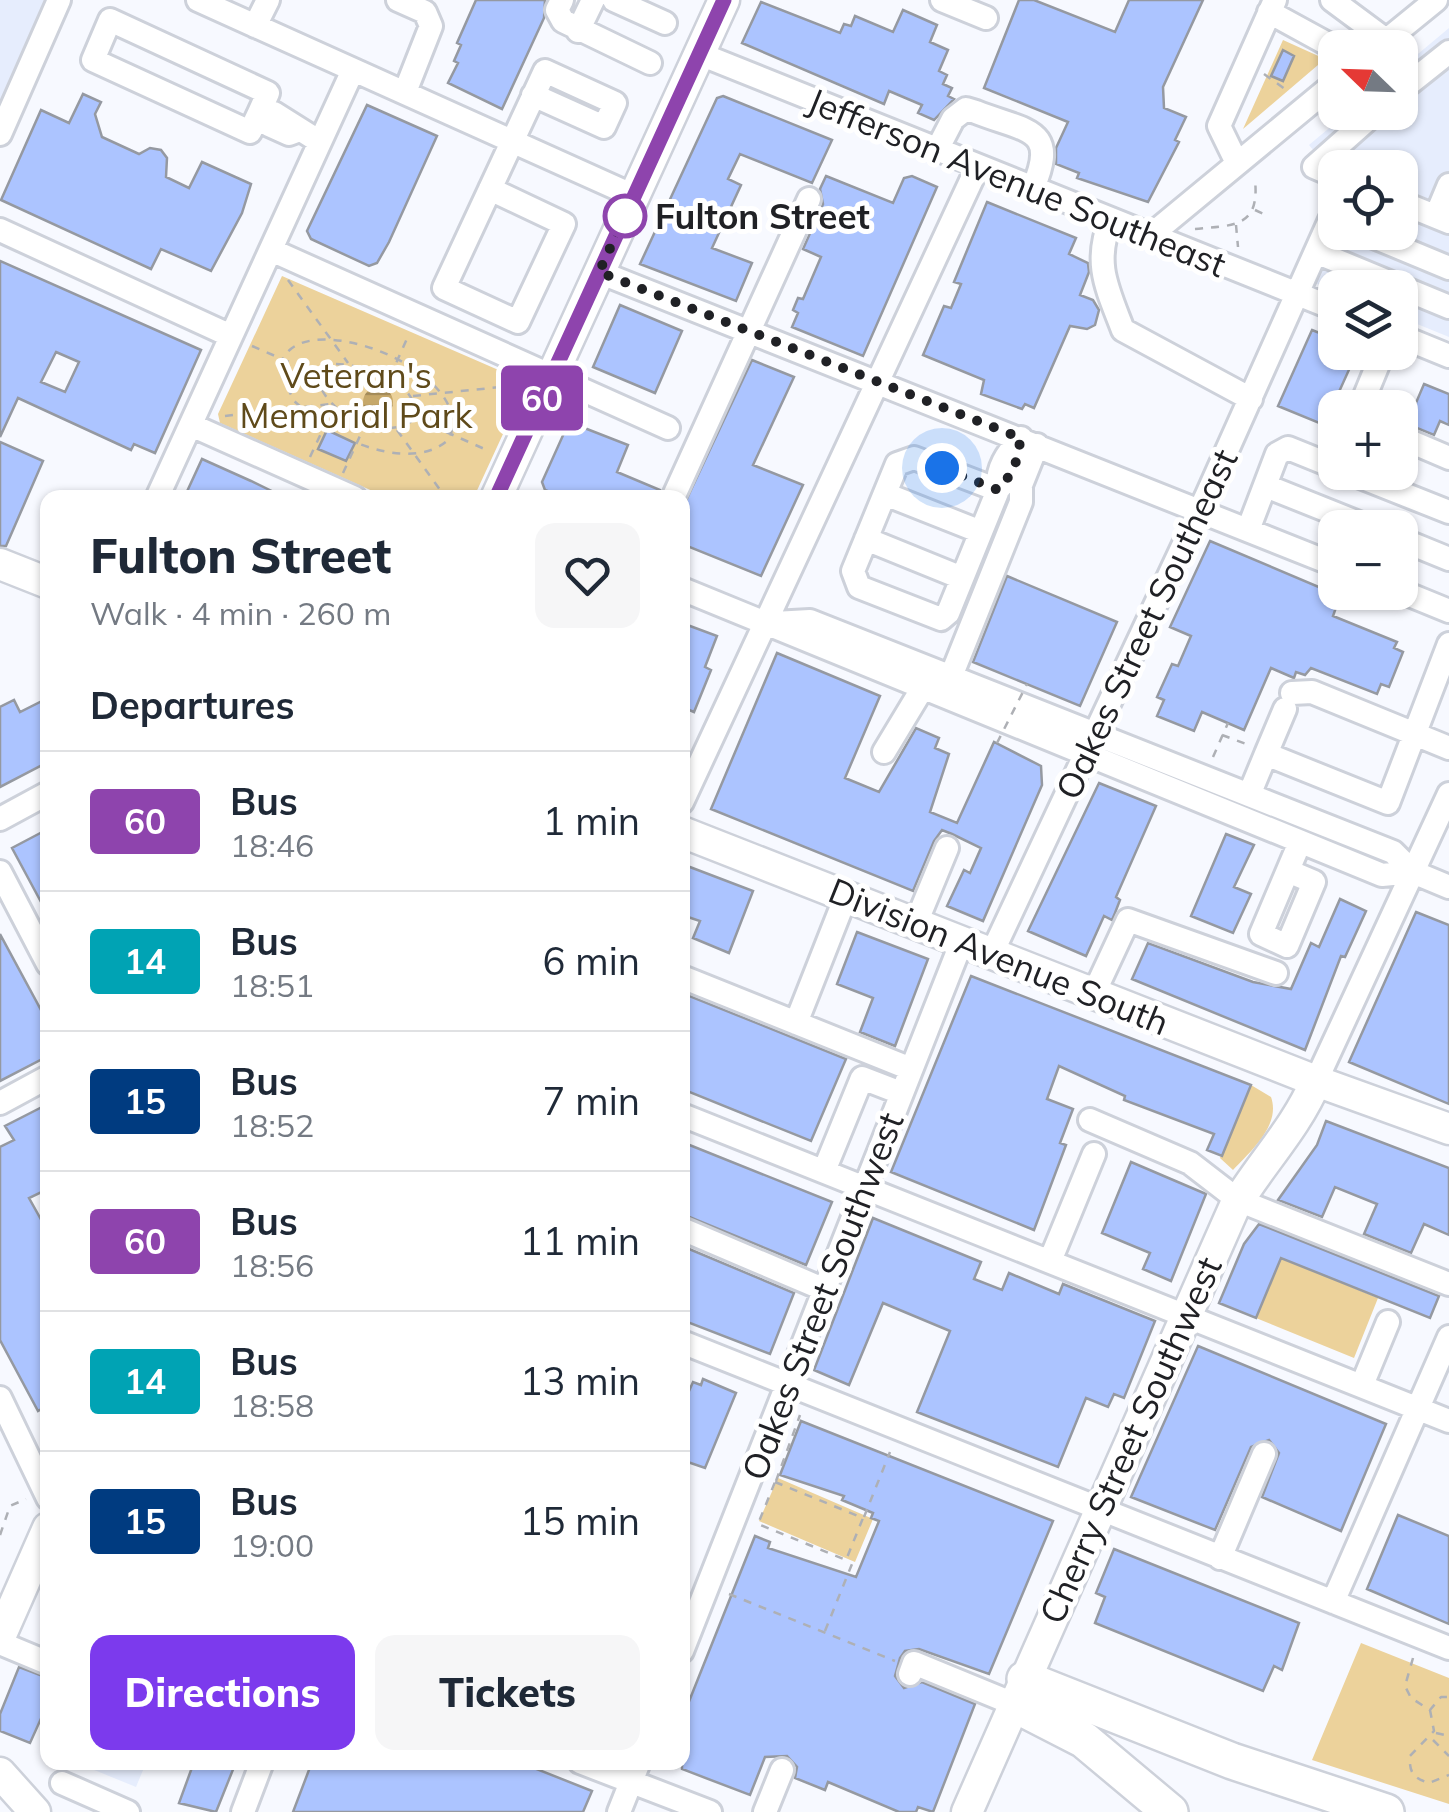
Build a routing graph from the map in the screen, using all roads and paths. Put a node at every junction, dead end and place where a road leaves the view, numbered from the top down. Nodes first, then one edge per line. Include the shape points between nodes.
1 (59, 0) edge
2 (198, 0) edge
3 (268, 0) edge
4 (398, 0) edge
5 (562, 0) edge
6 (593, 0) edge
7 (614, 0) edge
8 (724, 0) edge
9 (942, 0) edge
10 (1332, 0) edge
11 (1434, 0) edge
12 (1272, 6) edge
13 (986, 18) dead end
14 (665, 23) dead end
15 (255, 26) junction
16 (1366, 30) edge
17 (1399, 30) edge
18 (578, 32) junction
19 (1318, 37) edge
20 (1449, 52) edge
21 (700, 54) junction
22 (650, 62) dead end
23 (353, 70) junction
24 (1263, 73) dead end
25 (1418, 77) edge
26 (9, 88) edge
27 (405, 92) junction
28 (1290, 92) dead end
29 (533, 95) dead end
30 (1318, 97) edge
31 (262, 115) junction
32 (1356, 130) edge
33 (0, 134) edge
34 (512, 141) junction
35 (320, 142) junction
36 (937, 150) junction
37 (1333, 150) edge
38 (1238, 163) junction
39 (978, 166) junction
40 (1256, 180) dead end
41 (1449, 186) edge
42 (1033, 188) junction
43 (490, 189) junction
44 (634, 196) junction
45 (809, 198) dead end
46 (1418, 209) edge
47 (1253, 210) junction
48 (1266, 215) dead end
49 (1110, 219) junction
50 (1443, 219) edge
51 (1236, 225) junction
52 (0, 230) edge
53 (1193, 230) dead end
54 (1151, 235) junction
55 (1238, 247) dead end
56 (1318, 248) edge
57 (271, 250) junction
58 (1406, 250) edge
59 (1316, 252) junction
60 (1449, 268) edge
61 (599, 272) junction
62 (287, 279) dead end
63 (1299, 295) junction
64 (1318, 303) edge
65 (1449, 306) edge
66 (749, 330) junction
67 (410, 334) dead end
68 (331, 339) junction
69 (242, 341) junction
70 (1418, 343) edge
71 (1449, 356) edge
72 (282, 359) junction
73 (398, 360) junction
74 (349, 364) junction
75 (318, 375) junction
76 (389, 378) junction
77 (536, 381) junction
78 (878, 381) junction
79 (442, 393) junction
80 (410, 396) junction
81 (1252, 399) junction
82 (331, 404) junction
83 (301, 407) junction
84 (218, 417) dead end
85 (416, 418) junction
86 (366, 424) junction
87 (191, 425) junction
88 (668, 428) dead end
89 (397, 429) junction
90 (452, 434) junction
91 (1029, 442) junction
92 (357, 443) junction
93 (1418, 445) edge
94 (489, 451) dead end
95 (414, 453) junction
96 (1449, 458) edge
97 (1318, 460) edge
98 (306, 468) junction
99 (342, 475) dead end
100 (1266, 486) junction
101 (162, 490) edge
102 (297, 490) edge
103 (343, 490) edge
104 (440, 490) edge
105 (499, 490) edge
106 (677, 490) edge
107 (998, 490) junction
108 (1393, 490) edge
109 (884, 494) junction
110 (1326, 510) edge
111 (1200, 511) junction
112 (1449, 512) edge
113 (1248, 530) junction
114 (981, 532) junction
115 (866, 539) junction
116 (1418, 546) edge
117 (1318, 558) edge
118 (1449, 559) edge
119 (0, 564) edge
120 (962, 578) junction
121 (40, 580) edge
122 (690, 592) edge
123 (1418, 598) edge
124 (1449, 611) edge
125 (766, 623) junction
126 (1449, 644) edge
127 (1027, 684) dead end
128 (938, 688) junction
129 (1228, 723) dead end
130 (1094, 734) junction
131 (1222, 735) junction
132 (1417, 735) junction
133 (997, 743) dead end
134 (1449, 748) edge
135 (884, 752) dead end
136 (1267, 752) junction
137 (1084, 756) junction
138 (1210, 763) dead end
139 (690, 785) edge
140 (1449, 794) edge
141 (1249, 795) junction
142 (40, 797) edge
143 (0, 819) edge
144 (690, 835) edge
145 (1300, 842) junction
146 (947, 848) dead end
147 (1288, 871) dead end
148 (0, 872) edge
149 (1413, 872) junction
150 (1449, 888) edge
151 (846, 896) junction
152 (916, 923) junction
153 (962, 941) junction
154 (40, 949) edge
155 (992, 953) junction
156 (1276, 972) dead end
157 (690, 980) edge
158 (1094, 993) junction
159 (796, 1023) junction
160 (911, 1069) junction
161 (40, 1081) edge
162 (1316, 1082) junction
163 (901, 1093) junction
164 (0, 1102) edge
165 (690, 1118) edge
166 (1090, 1120) dead end
167 (1449, 1128) edge
168 (1449, 1142) edge
169 (1094, 1154) dead end
170 (824, 1171) junction
171 (864, 1187) junction
172 (1238, 1200) junction
173 (690, 1232) edge
174 (1050, 1261) junction
175 (1449, 1284) edge
176 (823, 1290) junction
177 (1185, 1314) junction
178 (1388, 1322) dead end
179 (1449, 1337) edge
180 (690, 1345) edge
181 (786, 1383) junction
182 (1362, 1386) junction
183 (0, 1398) edge
184 (1418, 1408) junction
185 (800, 1416) dead end
186 (1449, 1421) edge
187 (890, 1452) dead end
188 (1264, 1454) dead end
189 (40, 1473) edge
190 (775, 1482) junction
191 (40, 1497) edge
192 (1099, 1510) junction
193 (863, 1518) junction
194 (0, 1535) edge
195 (40, 1547) edge
196 (1220, 1558) junction
197 (846, 1560) junction
198 (729, 1594) dead end
199 (1334, 1602) junction
200 (690, 1630) edge
201 (824, 1632) junction
202 (0, 1640) edge
203 (1449, 1648) edge
204 (1413, 1658) dead end
205 (40, 1659) edge
206 (911, 1671) joint
207 (1020, 1692) junction
208 (1449, 1697) edge
209 (1430, 1710) junction
210 (1434, 1731) junction
211 (1449, 1736) edge
212 (1431, 1738) junction
213 (1449, 1753) edge
214 (259, 1770) edge
215 (782, 1770) dead end
216 (0, 1772) edge
217 (634, 1773) edge
218 (1449, 1774) edge
219 (62, 1783) dead end
220 (0, 1798) edge
221 (33, 1810) edge
222 (128, 1812) edge
223 (243, 1812) edge
224 (619, 1812) edge
225 (710, 1812) edge
226 (765, 1812) edge
227 (967, 1812) edge
228 (1170, 1812) edge
229 (1386, 1812) edge

1 - 26 street
2 - 15 street
3 - 15 street
4 - 27 street via 424,12 431,26
5 - 18 street via 557,10
6 - 18 street
7 - 14 street
8 - 21 main road
9 - 13 street
10 - 16 street
11 - 17 street
12 - 19 street
12 - 38 street via 1219,126
15 - 23 street
18 - 22 street
20 - 25 street
21 - 36 street, Jefferson Avenue Southeast
21 - 44 main road
23 - 27 street
23 - 35 street
24 - 28 path
26 - 33 street
27 - 34 street
29 - 34 street
30 - 38 street
31 - 31 street via 268,93 110,20 92,60 250,132
31 - 35 street via 294,122 296,130
32 - 37 street
34 - 43 street
34 - 44 street
35 - 57 street
36 - 39 street, Jefferson Avenue Southeast
36 - 42 street via 953,119 966,109 976,112 1038,137 1045,160
38 - 54 street
39 - 42 street, Jefferson Avenue Southeast
39 - 78 street
40 - 47 path
41 - 50 street
42 - 49 street, Jefferson Avenue Southeast
43 - 43 street via 444,288 518,322 564,224
44 - 61 main road
45 - 66 street
46 - 50 street
47 - 48 path
47 - 51 path
49 - 54 street, Jefferson Avenue Southeast
49 - 81 street via 1099,248 1124,330
51 - 53 path
51 - 55 path
52 - 69 street
54 - 63 street, Jefferson Avenue Southeast
56 - 59 street, Oakes Street Southeast
57 - 69 street
57 - 77 street
58 - 60 street
59 - 63 street, Oakes Street Southeast
59 - 65 street
61 - 66 street
61 - 77 main road
62 - 68 path
63 - 64 street, Jefferson Avenue Southeast
63 - 81 street, Oakes Street Southeast
66 - 78 street
66 - 106 street
67 - 73 path
68 - 72 path via 300,342
68 - 73 path
68 - 74 path
69 - 72 path
69 - 87 street
70 - 71 street
72 - 75 path
72 - 83 path via 281,378
73 - 76 path
73 - 79 path
74 - 75 path
74 - 76 path
75 - 82 path
76 - 80 path
77 - 79 path
77 - 88 street
77 - 105 main road
78 - 91 street
78 - 125 street
79 - 80 path
79 - 90 path via 453,416
80 - 85 path
81 - 111 street, Oakes Street Southeast
82 - 83 path
82 - 86 path
83 - 84 path
83 - 98 path via 324,426
85 - 89 path
85 - 90 path
86 - 89 path
86 - 92 path
87 - 98 street
87 - 101 street
89 - 95 path
90 - 94 path
90 - 95 path via 437,449
91 - 107 street via 1007,452
91 - 111 street
91 - 128 street via 1022,502
92 - 95 path
92 - 99 path
93 - 96 street
95 - 104 path
97 - 100 street via 1288,448 1277,454
98 - 102 street
98 - 103 street
100 - 110 street
100 - 113 street
107 - 109 street via 914,458 897,464
107 - 114 street
108 - 112 street
109 - 114 street
109 - 115 street
111 - 113 street
111 - 130 street, Oakes Street Southeast
113 - 117 street
114 - 120 street
115 - 120 street
115 - 120 street via 852,571 859,587 932,618 948,614
116 - 118 street
119 - 121 main road
122 - 125 street
123 - 124 street
125 - 128 street
125 - 139 street
126 - 132 street
127 - 133 path, bridge
128 - 130 street
128 - 135 street
128 - 137 street
129 - 131 path
130 - 137 street, Oakes Street Southeast
130 - 141 street
131 - 136 path
131 - 138 path
132 - 134 street
132 - 136 street via 1312,692 1288,701
132 - 136 street via 1388,803
136 - 141 street
137 - 145 street
137 - 155 street, Oakes Street Southeast
140 - 149 street
141 - 149 street via 1393,852
142 - 143 street
144 - 151 main road, Division Avenue South
145 - 147 street
145 - 149 street via 1382,875
146 - 152 street
148 - 154 street
149 - 150 street
149 - 162 street
151 - 152 main road, Division Avenue South
151 - 159 street
152 - 153 main road, Division Avenue South
153 - 155 main road, Division Avenue South
153 - 160 street, Oakes Street Southwest
155 - 158 main road, Division Avenue South
156 - 158 street via 1128,920
157 - 159 street
158 - 162 main road, Division Avenue South
159 - 160 street
160 - 163 street, Oakes Street Southwest
161 - 164 street
162 - 167 main road, Division Avenue South
162 - 168 main road, Division Avenue South
162 - 172 main road, Cherry Street Southwest via 1290,1132
163 - 170 street via 862,1078
163 - 171 street, Oakes Street Southwest
165 - 170 street
166 - 172 street via 1190,1163
169 - 174 street
170 - 171 street
171 - 174 street
171 - 176 street, Oakes Street Southwest
172 - 175 street
172 - 177 main road, Cherry Street Southwest
173 - 176 street
174 - 177 street
176 - 181 street, Oakes Street Southwest
177 - 182 street
177 - 192 main road, Cherry Street Southwest
178 - 182 street
179 - 184 street
180 - 181 street
181 - 192 street
181 - 200 street, Oakes Street Southwest
182 - 184 street
183 - 189 street
184 - 186 street
184 - 199 street
185 - 190 path
187 - 193 path
188 - 196 street
190 - 193 path
190 - 197 path via 758,1524
191 - 194 path via 10,1506
192 - 196 street
192 - 207 main road, Cherry Street Southwest
193 - 197 path
195 - 202 main road
196 - 199 street
197 - 201 path via 852,1564
198 - 201 path
199 - 203 street
201 - 206 path
202 - 205 street
204 - 209 path via 1405,1686
206 - 207 street via 914,1663
207 - 227 main road, Cherry Street Southwest
207 - 228 highway
207 - 229 highway
208 - 209 path via 1440,1697
209 - 210 path
210 - 211 path
210 - 212 path
212 - 213 path
212 - 218 path via 1410,1756 1410,1769 1428,1783
214 - 223 street
215 - 226 street
216 - 221 main road
217 - 224 street
217 - 225 street
219 - 222 street
220 - 221 main road

